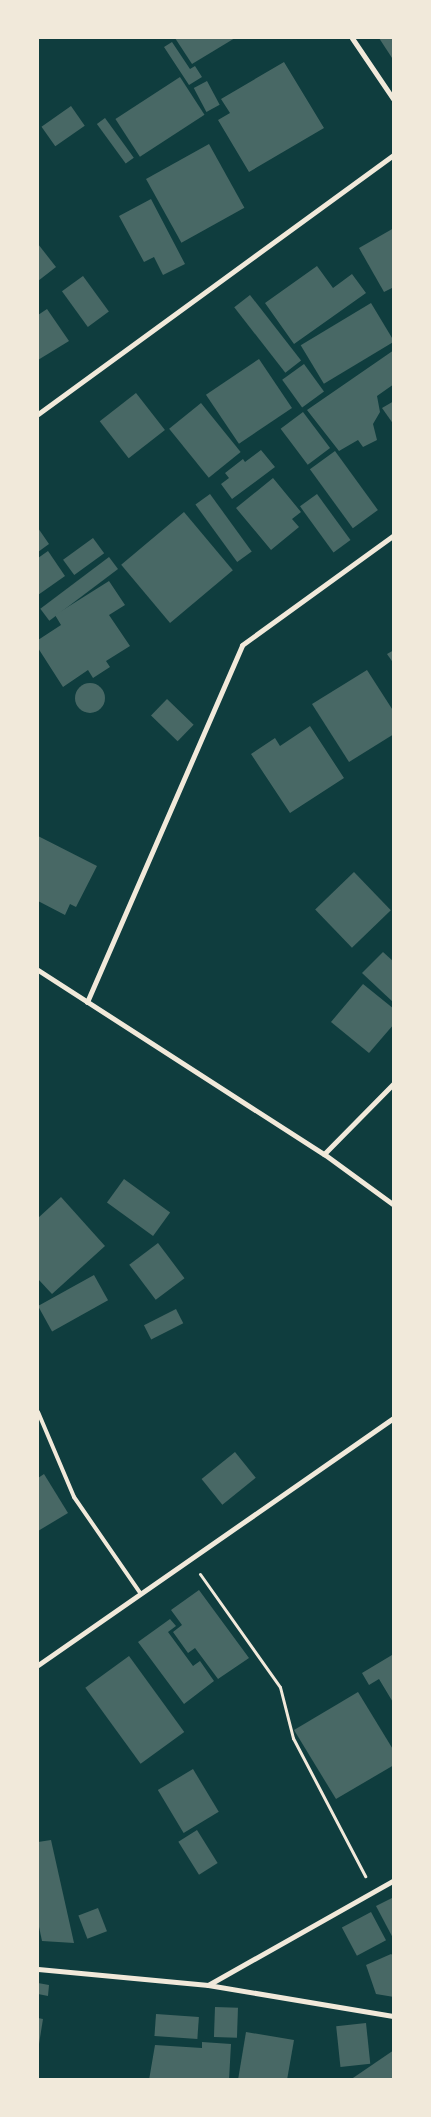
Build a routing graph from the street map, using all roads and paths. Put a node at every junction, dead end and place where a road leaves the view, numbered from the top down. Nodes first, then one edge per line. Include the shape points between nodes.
1 (352, 38) edge
2 (394, 100) edge
3 (394, 154) edge
4 (38, 414) edge
5 (394, 535) edge
6 (38, 970) edge
7 (87, 1002) junction
8 (394, 1083) edge
9 (324, 1154) junction
10 (394, 1205) edge
11 (38, 1412) edge
12 (394, 1418) edge
13 (190, 1560) junction
14 (141, 1594) junction
15 (38, 1666) edge
16 (394, 1880) edge
17 (373, 1892) junction
18 (38, 1969) edge
19 (208, 1985) junction
20 (394, 2016) edge

1 - 2 street
3 - 4 street
5 - 7 street via 242,645
6 - 7 street
7 - 9 street
8 - 9 street
9 - 10 street
11 - 14 lane via 74,1498
12 - 13 street
13 - 14 street
13 - 17 path via 280,1687 293,1738
14 - 15 street
16 - 17 street
17 - 19 street
18 - 19 street
19 - 20 street

